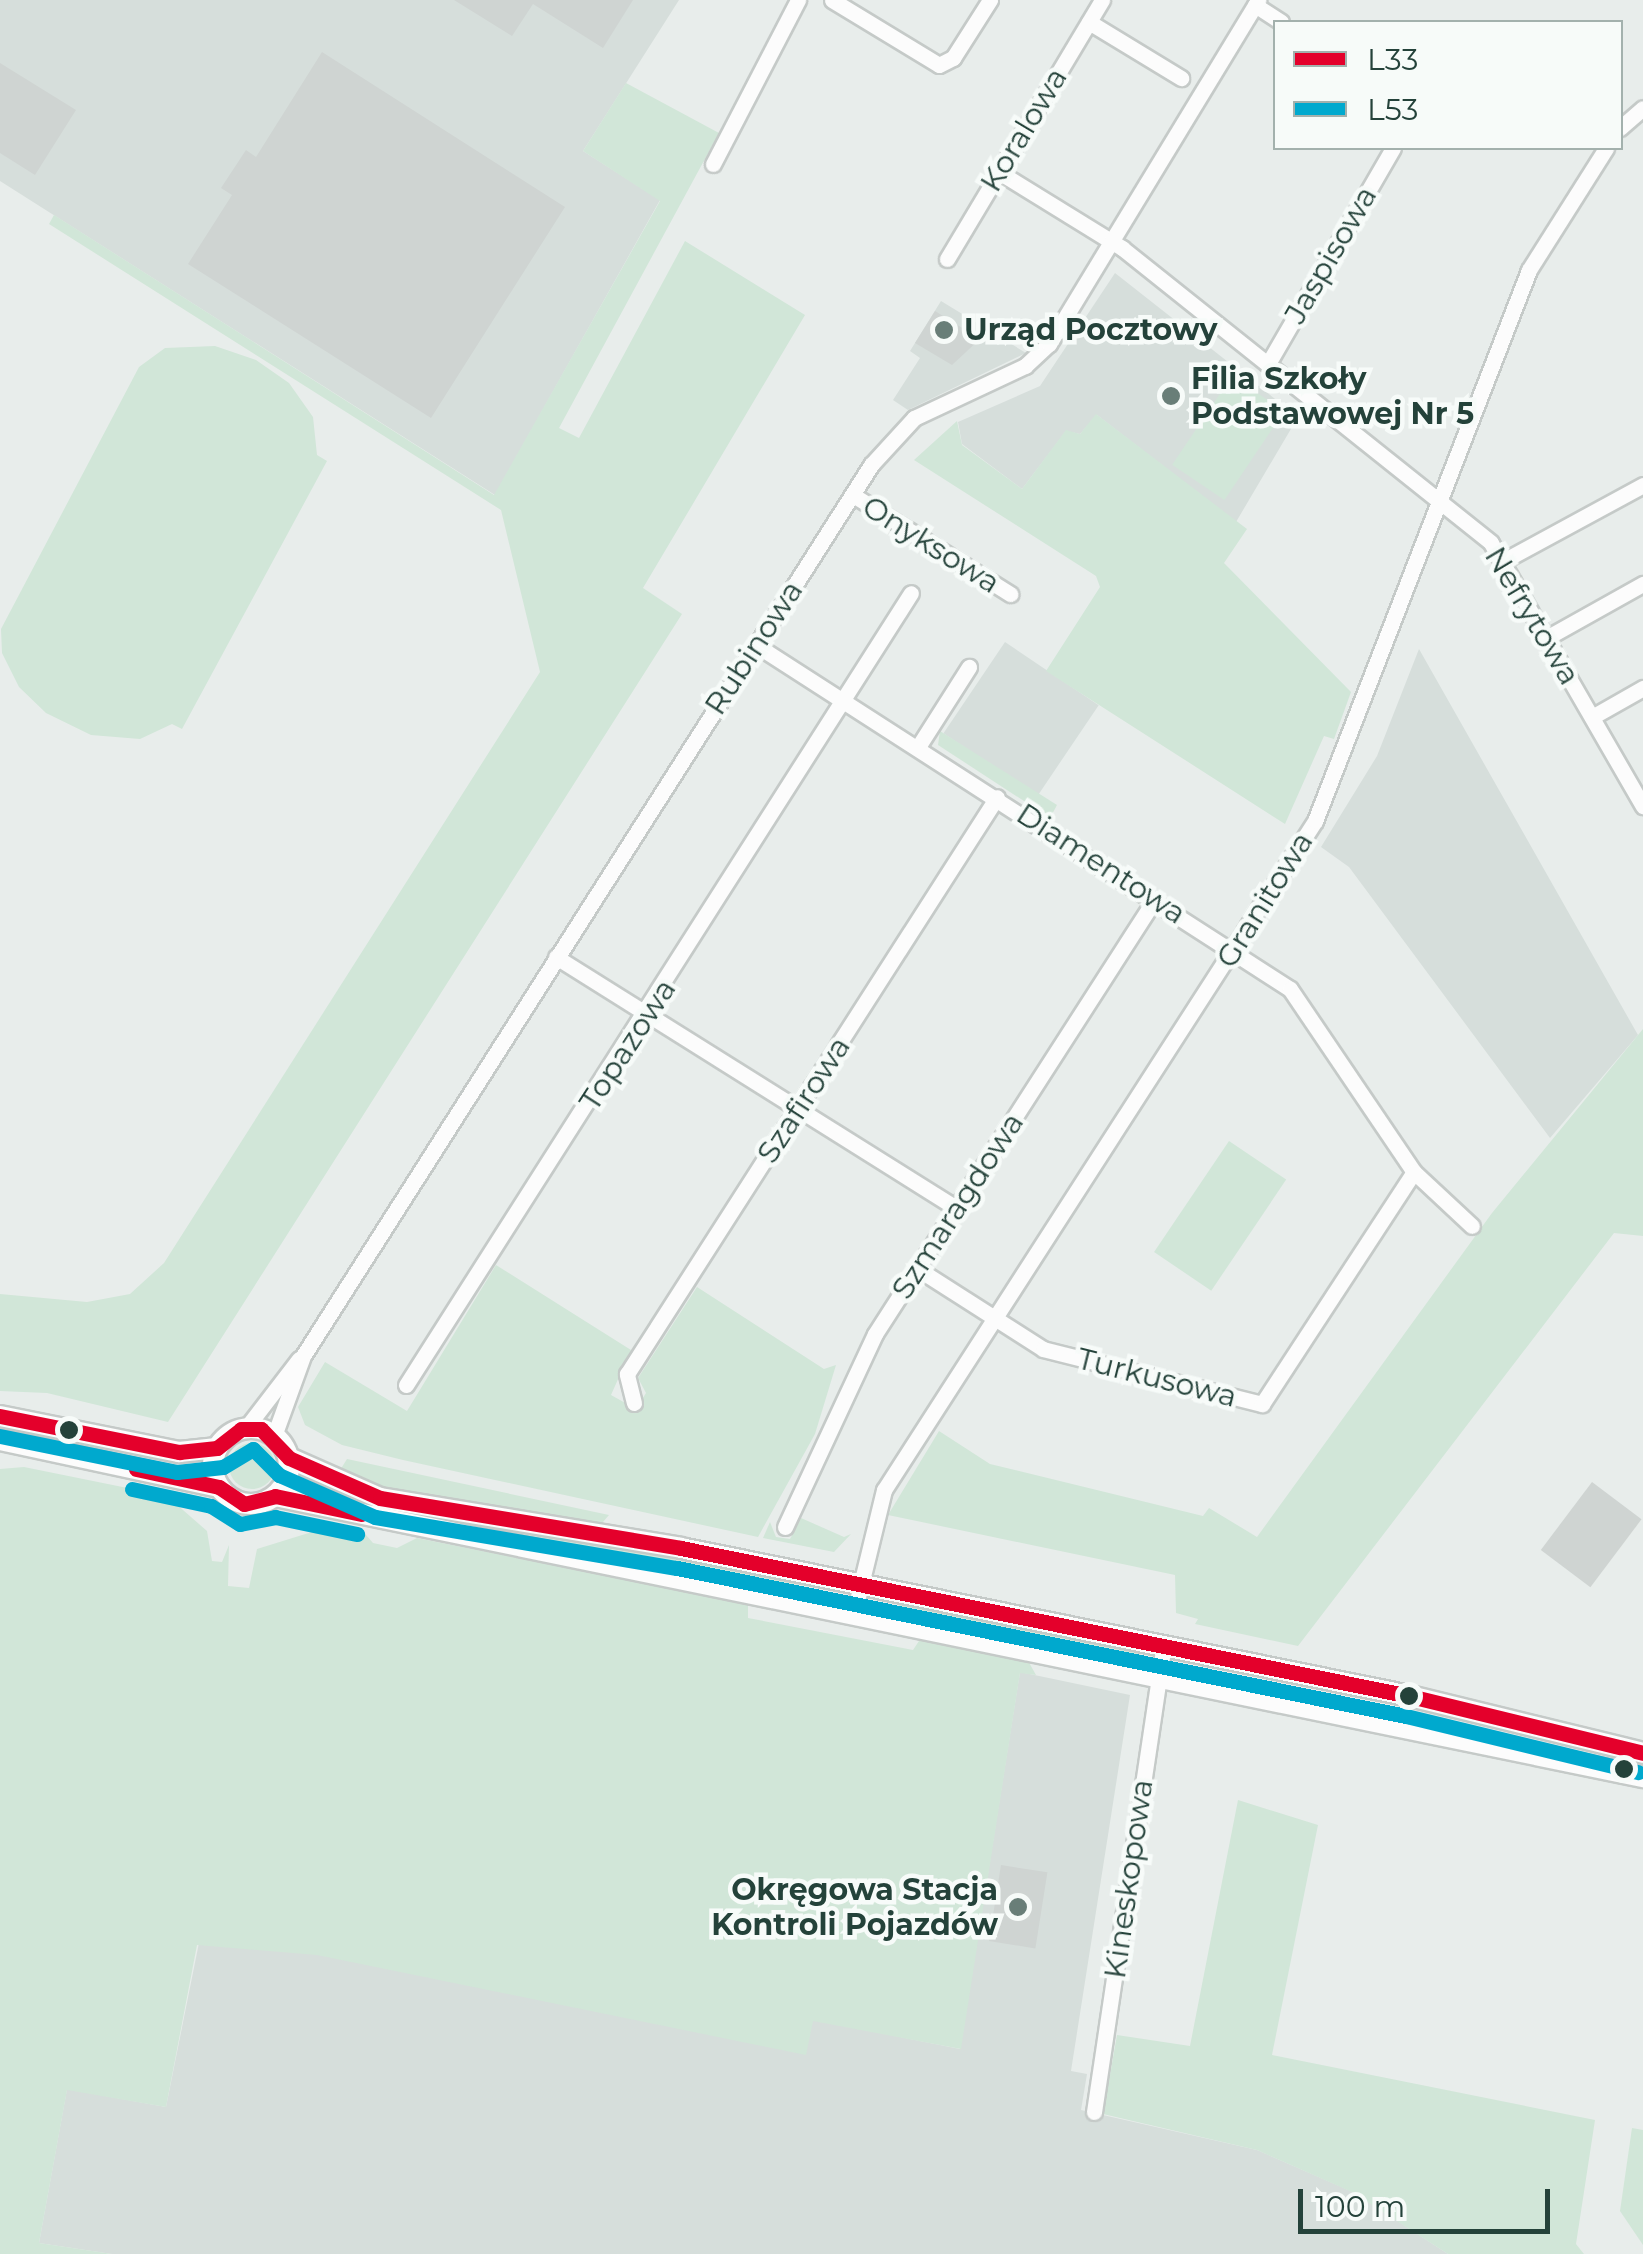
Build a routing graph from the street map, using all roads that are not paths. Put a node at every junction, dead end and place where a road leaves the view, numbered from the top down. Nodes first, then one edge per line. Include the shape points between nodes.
1 (798, 0) edge
2 (832, 0) edge
3 (990, 0) edge
4 (1102, 0) edge
5 (1256, 3) edge
6 (1278, 20) edge
7 (1089, 22) junction
8 (1181, 78) dead end
9 (1643, 108) edge
10 (1623, 125) edge
11 (1392, 150) edge
12 (1605, 150) edge
13 (713, 164) dead end
14 (999, 172) junction
15 (1111, 240) junction
16 (947, 259) dead end
17 (1270, 362) junction
18 (1643, 484) edge
19 (853, 495) junction
20 (1442, 502) junction
21 (1505, 560) junction
22 (1643, 584) edge
23 (911, 594) dead end
24 (1010, 594) dead end
25 (1548, 637) junction
26 (756, 645) junction
27 (969, 667) dead end
28 (1643, 688) edge
29 (843, 700) junction
30 (1592, 717) junction
31 (918, 747) junction
32 (997, 797) junction
33 (1643, 806) edge
34 (1155, 898) junction
35 (1234, 950) junction
36 (556, 957) junction
37 (648, 1014) junction
38 (799, 1108) junction
39 (1414, 1172) junction
40 (957, 1209) junction
41 (1472, 1226) dead end
42 (918, 1269) junction
43 (996, 1319) junction
44 (302, 1356) junction
45 (406, 1385) dead end
46 (634, 1403) dead end
47 (0, 1416) edge
48 (246, 1428) junction
49 (274, 1436) junction
50 (0, 1440) edge
51 (217, 1448) junction
52 (289, 1458) junction
53 (219, 1487) junction
54 (275, 1496) junction
55 (785, 1527) dead end
56 (859, 1585) junction
57 (854, 1613) junction
58 (1164, 1646) junction
59 (1159, 1672) junction
60 (1643, 1753) edge
61 (1643, 1777) edge
62 (1094, 2112) dead end

1 - 13 street
2 - 3 street via 939,65 954,58
4 - 7 street, Koralowa
5 - 6 street
5 - 15 street, Rubinowa
7 - 8 street
7 - 14 street, Koralowa
9 - 10 street
11 - 17 street, Jaspisowa
12 - 20 street, Granitowa via 1529,270
14 - 15 street, Nefrytowa
14 - 16 street, Koralowa
15 - 17 street, Nefrytowa
15 - 19 street, Rubinowa via 1037,356 909,421
17 - 20 street, Nefrytowa
18 - 21 street
19 - 24 street, Onyksowa
19 - 26 street, Rubinowa
20 - 21 street, Nefrytowa
20 - 35 street, Granitowa via 1315,821
21 - 25 street, Nefrytowa
22 - 25 street
23 - 29 street, Topazowa
25 - 30 street, Nefrytowa
26 - 29 street, Diamentowa
26 - 36 street, Rubinowa
27 - 31 street
28 - 30 street
29 - 31 street, Diamentowa
29 - 37 street, Topazowa
30 - 33 street, Nefrytowa
31 - 32 street, Diamentowa
32 - 34 street, Diamentowa
32 - 38 street, Szafirowa
34 - 35 street, Diamentowa
34 - 40 street, Szmaragdowa
35 - 39 street, Diamentowa via 1308,1009
35 - 43 street, Granitowa
36 - 37 street
36 - 44 street, Rubinowa
37 - 38 street
37 - 45 street, Topazowa
38 - 40 street
38 - 46 street, Szafirowa via 627,1374
39 - 41 street, Diamentowa
39 - 43 street, Turkusowa via 1262,1404 1044,1348
40 - 42 street, Szmaragdowa
42 - 43 street, Turkusowa
42 - 55 street, Szmaragdowa via 875,1334
43 - 56 street, Granitowa via 877,1504
44 - 48 street, Rubinowa
44 - 49 street, Rubinowa
47 - 51 street via 179,1452
48 - 49 street
48 - 51 street
49 - 52 street
50 - 53 street
51 - 53 street
52 - 54 street
52 - 56 street via 380,1498
53 - 54 street via 244,1504
54 - 57 street
56 - 57 street, Granitowa
56 - 58 street
57 - 59 street
58 - 59 street, Kineskopowa
58 - 60 street
59 - 61 street
59 - 62 street, Kineskopowa

